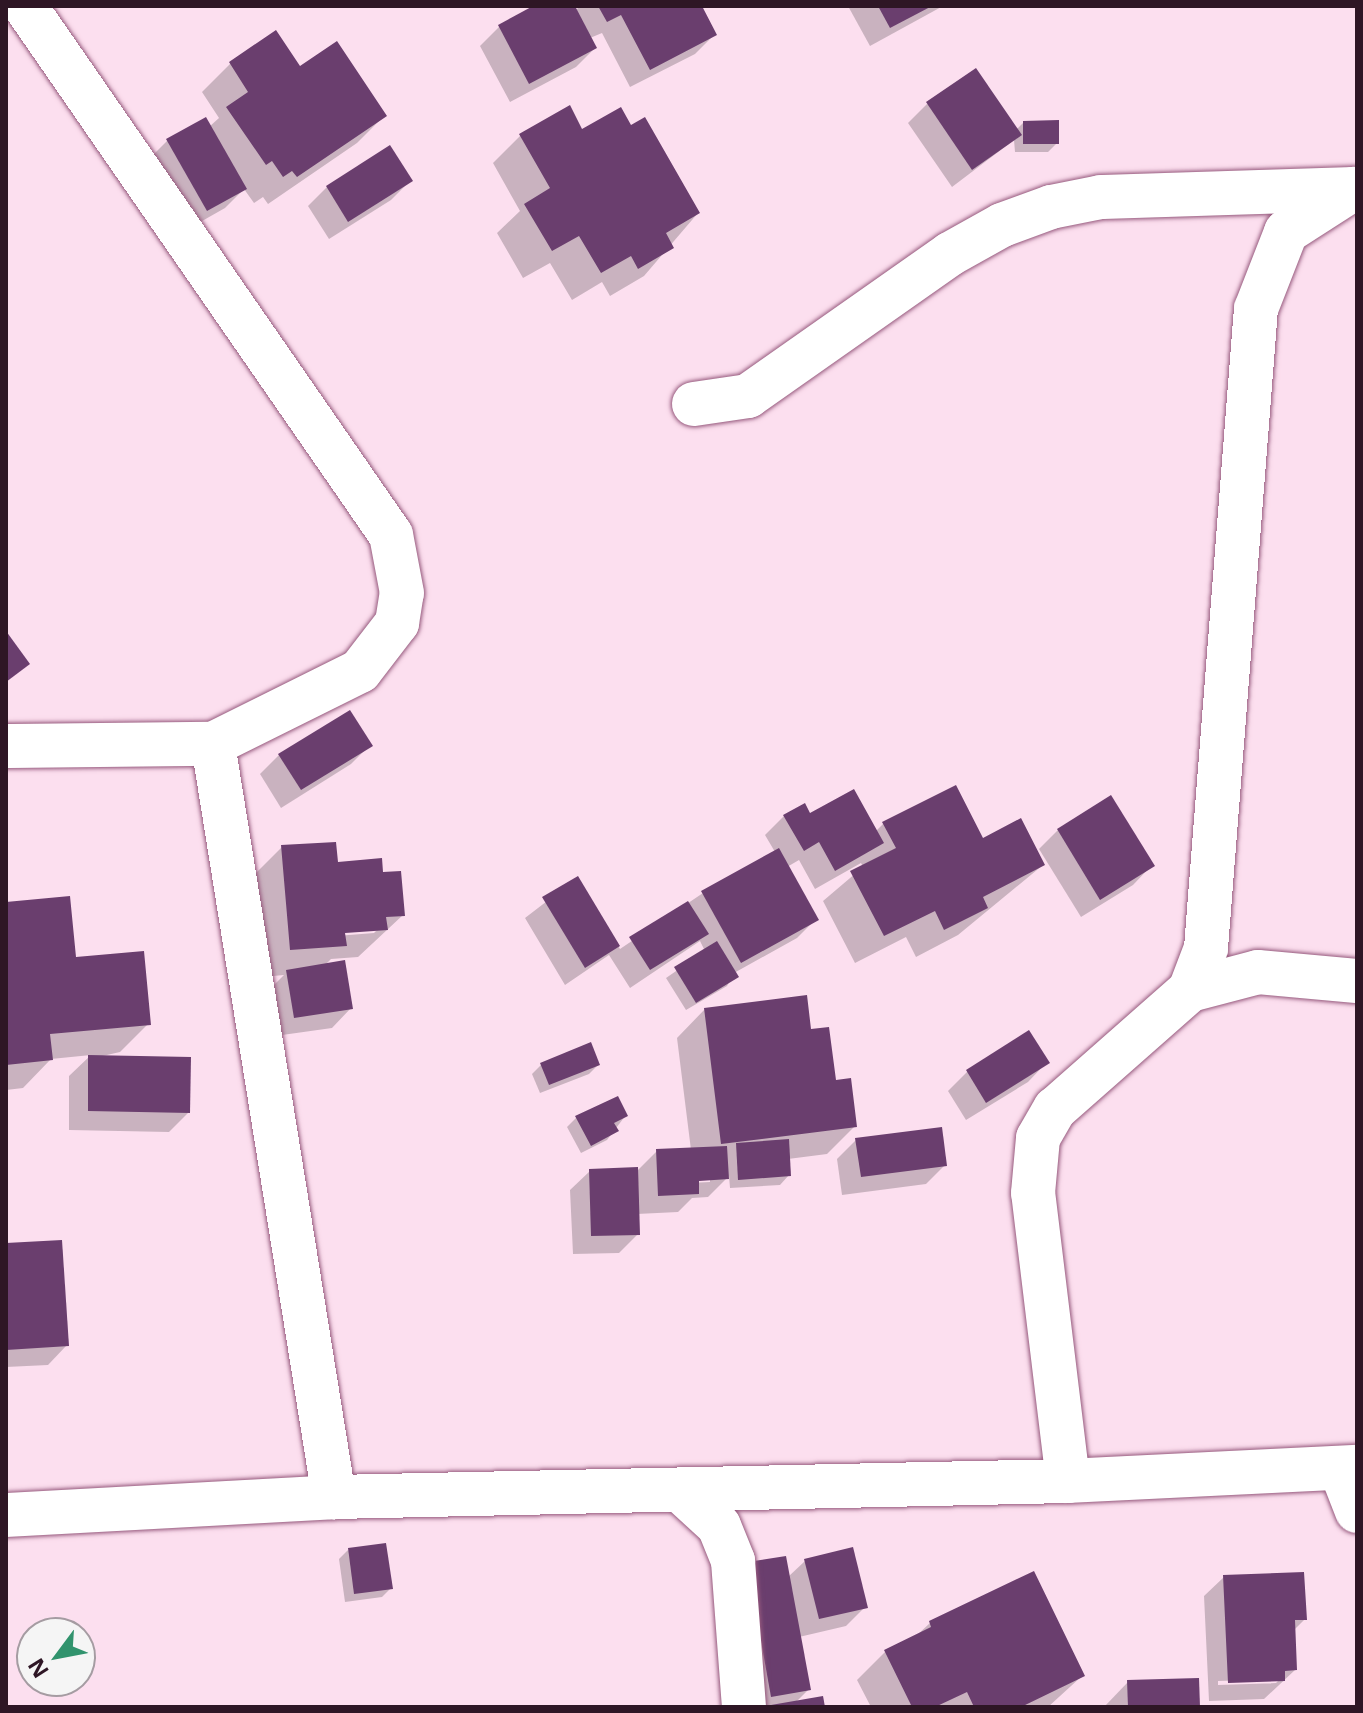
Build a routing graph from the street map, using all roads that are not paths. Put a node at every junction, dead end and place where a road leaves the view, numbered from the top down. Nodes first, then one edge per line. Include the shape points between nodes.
1 (25, 6) edge
2 (1355, 189) edge
3 (694, 404) dead end
4 (213, 744) junction
5 (6, 746) edge
6 (1357, 981) edge
7 (1190, 990) junction
8 (1349, 1468) edge
9 (1068, 1481) junction
10 (682, 1492) junction
11 (334, 1497) junction
12 (1357, 1511) edge
13 (6, 1515) edge
14 (744, 1707) edge

1 - 4 street via 391,535 402,593 397,623 385,644 360,671
2 - 3 street via 1101,197 1051,207 1002,225 950,254 748,396
2 - 7 street via 1286,232 1256,309 1206,948
4 - 5 street
4 - 11 street
6 - 7 street via 1258,972
7 - 9 street via 1055,1109 1038,1138 1033,1193
8 - 9 street
8 - 12 street
9 - 10 street
10 - 11 street
10 - 14 street via 719,1526 733,1561
11 - 13 street

